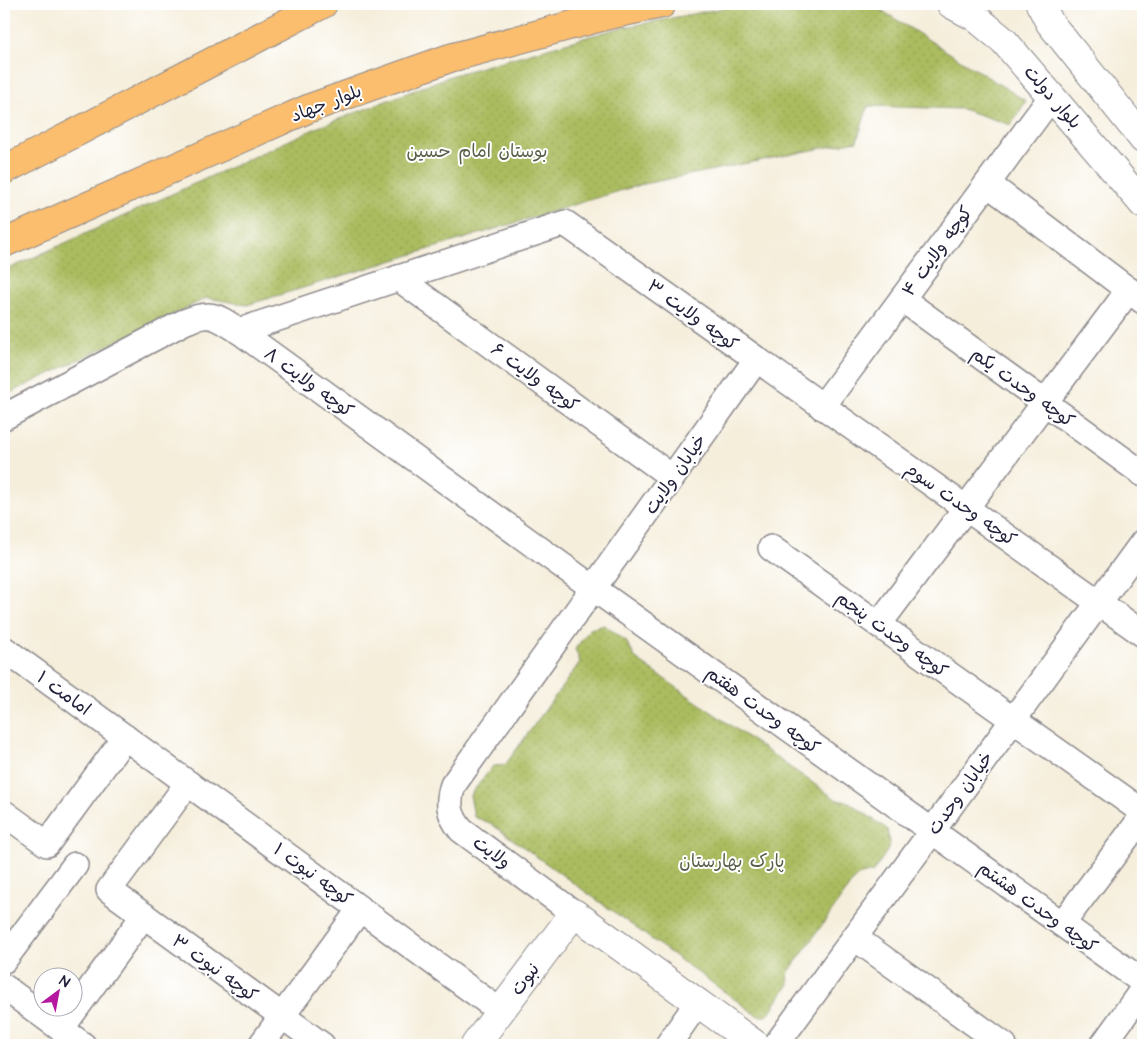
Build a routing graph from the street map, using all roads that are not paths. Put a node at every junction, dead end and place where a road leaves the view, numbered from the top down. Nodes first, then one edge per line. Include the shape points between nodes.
1 (323, 4) edge
2 (662, 4) edge
3 (950, 4) edge
4 (1040, 4) edge
5 (1052, 96) junction
6 (1143, 140) edge
7 (4, 170) edge
8 (988, 184) junction
9 (1143, 204) edge
10 (4, 243) edge
11 (398, 278) junction
12 (1136, 295) edge
13 (902, 299) junction
14 (239, 331) junction
15 (756, 360) junction
16 (1044, 403) junction
17 (822, 407) junction
18 (4, 417) edge
19 (1143, 474) edge
20 (672, 477) junction
21 (966, 508) junction
22 (1143, 542) edge
23 (772, 548) dead end
24 (593, 588) junction
25 (1099, 602) junction
26 (879, 624) junction
27 (1143, 634) edge
28 (4, 649) edge
29 (1013, 720) junction
30 (125, 737) junction
31 (188, 783) junction
32 (1143, 812) edge
33 (4, 813) edge
34 (1143, 816) edge
35 (932, 831) junction
36 (75, 865) dead end
37 (360, 909) junction
38 (574, 912) junction
39 (144, 916) junction
40 (1062, 924) junction
41 (855, 938) junction
42 (4, 960) edge
43 (1143, 982) edge
44 (4, 987) edge
45 (1143, 988) edge
46 (698, 1002) junction
47 (500, 1011) junction
48 (282, 1016) junction
49 (71, 1039) edge
50 (260, 1045) edge
51 (322, 1045) edge
52 (475, 1045) edge
53 (668, 1045) edge
54 (756, 1045) edge
55 (776, 1045) edge
56 (1004, 1045) edge
57 (1103, 1045) edge

1 - 7 highway
2 - 10 highway, بلوار جهاد via 450,58 310,108
3 - 5 street, بلوار دولت via 1004,41
4 - 6 street via 1050,23
5 - 8 street, کوچه ولایت ۴
5 - 9 street, بلوار دولت
8 - 12 street
8 - 13 street, کوچه ولایت ۴
11 - 14 street
11 - 15 street, کوچه ولایت ۳ via 565,224
11 - 20 street, کوچه ولایت ۶
12 - 16 street
13 - 16 street, کوچه وحدت یکم
13 - 17 street, کوچه ولایت ۴
14 - 18 street, کوچه ولایت ۸ via 212,316 197,317
14 - 24 street, کوچه ولایت ۸
15 - 17 street, کوچه ولایت ۳
15 - 20 street, خیابان ولایت
16 - 19 street, کوچه وحدت یکم
16 - 21 street
17 - 21 street, کوچه وحدت سوم
20 - 24 street, خیابان ولایت
21 - 25 street, کوچه وحدت سوم
21 - 26 street
22 - 25 street, خیابان وحدت
23 - 26 street, کوچه وحدت پنجم
24 - 35 street, کوچه وحدت هفتم
24 - 38 street, ولایت via 453,785 449,796 449,809 461,830
25 - 27 street, کوچه وحدت سوم
25 - 29 street, خیابان وحدت
26 - 29 street, کوچه وحدت پنجم
28 - 30 street, امامت ۱
29 - 32 street, کوچه وحدت پنجم
29 - 35 street, خیابان وحدت
30 - 31 street, کوچه نبوت ۱
30 - 33 street via 46,844
31 - 37 street, کوچه نبوت ۱
31 - 39 street, کوچه نبوت ۳ via 109,890
34 - 40 street
35 - 40 street, کوچه وحدت هشتم
35 - 41 street, خیابان وحدت
36 - 42 street
37 - 47 street, کوچه نبوت ۱
37 - 48 street
38 - 46 street, ولایت
38 - 47 street, نبوت
39 - 48 street, کوچه نبوت ۳
39 - 49 street
40 - 43 street, کوچه وحدت هشتم
41 - 55 street, خیابان وحدت
41 - 56 street
44 - 49 street
45 - 57 street
46 - 53 street
46 - 54 street, ولایت
47 - 52 street, نبوت
48 - 50 street
48 - 51 street, کوچه نبوت ۳

